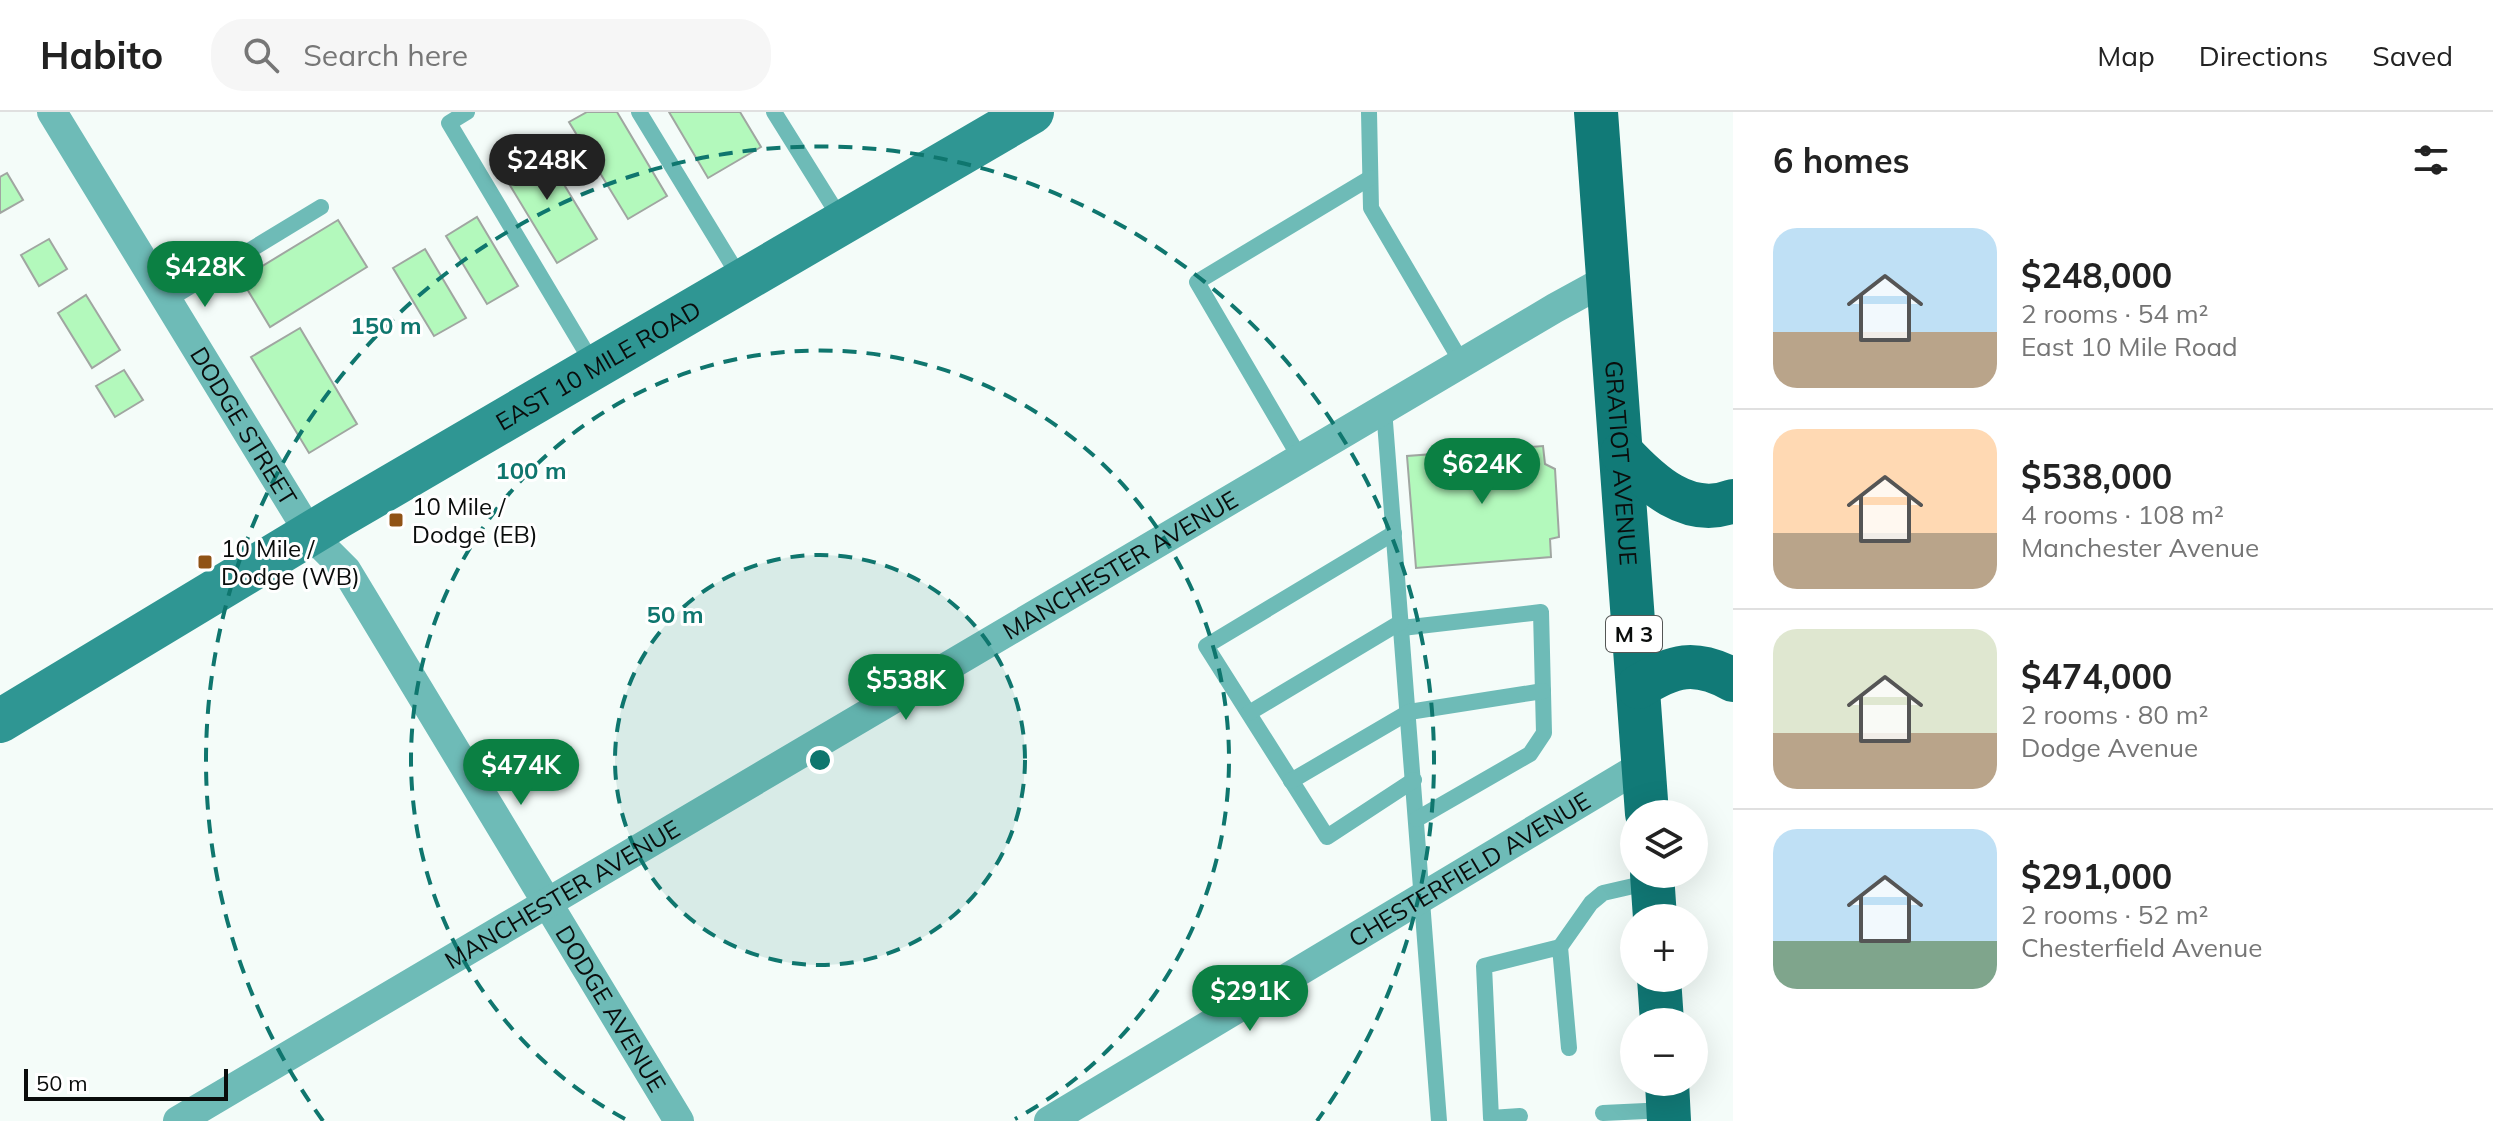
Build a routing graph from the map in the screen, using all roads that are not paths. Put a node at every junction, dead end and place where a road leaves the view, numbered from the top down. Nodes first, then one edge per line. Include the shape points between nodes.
1 (52, 112) edge
2 (467, 112) edge
3 (639, 112) edge
4 (774, 112) edge
5 (1032, 112) edge
6 (1369, 112) edge
7 (1596, 112) edge
8 (1370, 178) junction
9 (321, 207) dead end
10 (843, 223) junction
11 (1608, 279) junction
12 (742, 281) junction
13 (168, 300) junction
14 (1462, 363) junction
15 (595, 367) junction
16 (1384, 409) junction
17 (1622, 453) junction
18 (1300, 458) junction
19 (1733, 501) edge
20 (1394, 533) junction
21 (310, 534) junction
22 (1401, 625) junction
23 (1733, 680) edge
24 (1638, 687) junction
25 (1543, 691) junction
26 (1409, 712) junction
27 (1249, 713) junction
28 (0, 721) edge
29 (1643, 765) junction
30 (1414, 780) junction
31 (1291, 781) junction
32 (1646, 800) edge
33 (1417, 819) junction
34 (1653, 891) edge
35 (1424, 898) junction
36 (547, 902) junction
37 (1560, 947) junction
38 (1569, 1048) dead end
39 (1668, 1104) edge
40 (1603, 1113) dead end
41 (1520, 1116) dead end
42 (178, 1121) edge
43 (679, 1121) edge
44 (1049, 1121) edge
45 (1439, 1121) edge

1 - 13 street, DODGE STREET
2 - 15 lane via 449,123
3 - 12 lane
4 - 10 lane
5 - 10 main road, EAST 10 MILE ROAD
6 - 8 lane
7 - 11 main road, GRATIOT AVENUE / M 3
8 - 14 lane via 1371,208
8 - 18 lane via 1197,282
9 - 13 lane
10 - 12 main road, EAST 10 MILE ROAD
11 - 14 street, MANCHESTER AVENUE
11 - 17 main road, GRATIOT AVENUE / M 3
12 - 15 main road, EAST 10 MILE ROAD
13 - 21 street, DODGE STREET
14 - 16 street, MANCHESTER AVENUE
15 - 21 main road, EAST 10 MILE ROAD
16 - 18 street, MANCHESTER AVENUE
16 - 20 lane
17 - 19 main road via 1641,474 1675,497 1707,507
17 - 24 main road, GRATIOT AVENUE / M 3
18 - 36 street, MANCHESTER AVENUE
20 - 22 lane
20 - 27 lane via 1206,646
21 - 28 main road, EAST 10 MILE ROAD
21 - 36 street, DODGE AVENUE via 346,570
22 - 25 lane via 1541,612
22 - 26 lane
22 - 27 lane
23 - 24 main road via 1697,666 1679,667
24 - 29 main road, GRATIOT AVENUE / M 3
25 - 26 lane
25 - 33 lane via 1544,733 1530,754
26 - 30 lane
26 - 31 lane
27 - 31 lane
29 - 32 main road, GRATIOT AVENUE / M 3
29 - 35 street, CHESTERFIELD AVENUE
30 - 31 lane via 1327,837
30 - 33 lane
33 - 35 lane
34 - 37 lane via 1603,893
35 - 44 street, CHESTERFIELD AVENUE
35 - 45 lane
36 - 42 street, MANCHESTER AVENUE
36 - 43 street, DODGE AVENUE
37 - 38 lane
37 - 41 lane via 1484,966 1491,1118
39 - 40 lane

